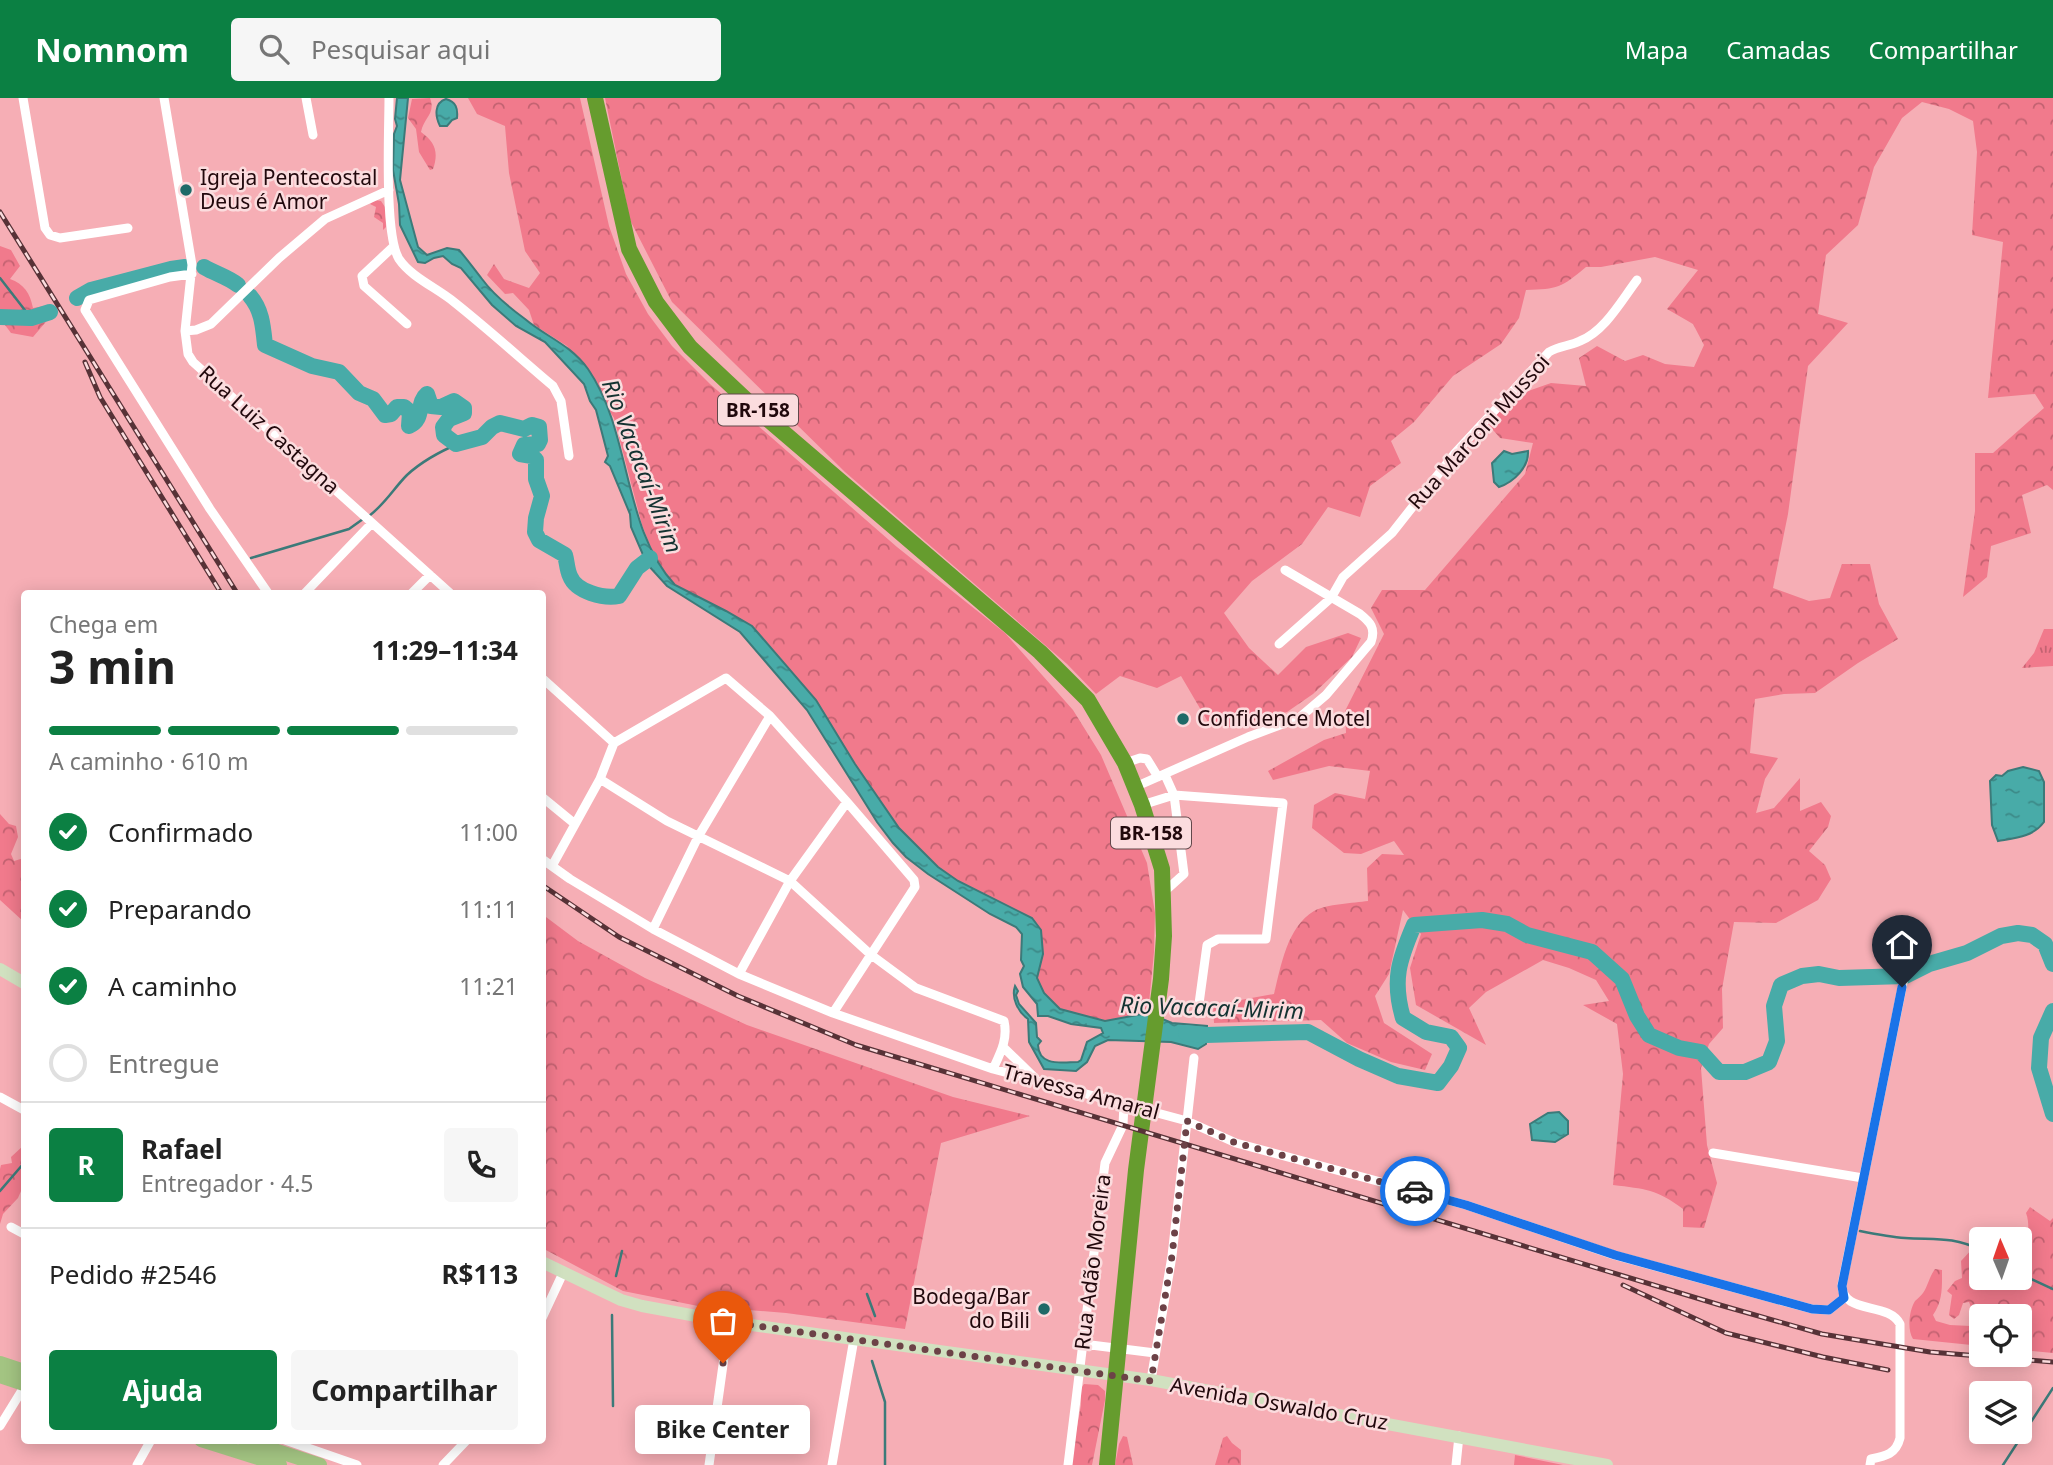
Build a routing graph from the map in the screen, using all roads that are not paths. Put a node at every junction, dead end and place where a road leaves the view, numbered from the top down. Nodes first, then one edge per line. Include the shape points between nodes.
1 (23, 98) edge
2 (164, 98) edge
3 (306, 98) edge
4 (595, 98) edge
5 (389, 102) edge
6 (313, 135) dead end
7 (389, 190) junction
8 (128, 228) dead end
9 (394, 246) junction
10 (192, 274) junction
11 (1637, 280) dead end
12 (407, 324) dead end
13 (185, 331) junction
14 (569, 456) dead end
15 (372, 523) junction
16 (1285, 570) dead end
17 (430, 575) junction
18 (266, 590) edge
19 (308, 590) edge
20 (415, 590) edge
21 (447, 590) edge
22 (1331, 598) junction
23 (1279, 644) dead end
24 (546, 682) edge
25 (770, 716) junction
26 (614, 743) junction
27 (1125, 763) junction
28 (1161, 776) junction
29 (600, 779) junction
30 (1135, 787) junction
31 (1174, 795) junction
32 (546, 800) edge
33 (847, 802) junction
34 (1142, 805) junction
35 (575, 824) junction
36 (698, 837) junction
37 (546, 862) edge
38 (552, 866) junction
39 (790, 881) junction
40 (1164, 892) junction
41 (653, 929) junction
42 (870, 954) junction
43 (1907, 963) dead end
44 (0, 969) edge
45 (739, 974) junction
46 (21, 981) edge
47 (1198, 1012) dead end
48 (833, 1013) junction
49 (1003, 1048) junction
50 (1194, 1058) dead end
51 (993, 1069) junction
52 (1037, 1081) junction
53 (0, 1097) edge
54 (1124, 1104) junction
55 (21, 1108) edge
56 (1187, 1121) junction
57 (1713, 1153) dead end
58 (1863, 1178) junction
59 (11, 1227) dead end
60 (21, 1232) edge
61 (546, 1264) edge
62 (563, 1273) junction
63 (1844, 1298) junction
64 (546, 1309) edge
65 (729, 1322) junction
66 (854, 1339) junction
67 (1083, 1343) junction
68 (1156, 1353) junction
69 (0, 1363) edge
70 (21, 1370) edge
71 (1080, 1371) junction
72 (0, 1376) edge
73 (1151, 1381) junction
74 (21, 1384) edge
75 (21, 1390) edge
76 (0, 1426) edge
77 (1459, 1436) junction
78 (149, 1444) edge
79 (214, 1444) edge
80 (256, 1444) edge
81 (297, 1444) edge
82 (463, 1444) edge
83 (1567, 1461) edge
84 (1870, 1462) edge
85 (137, 1465) edge
86 (280, 1465) edge
87 (320, 1465) edge
88 (357, 1465) edge
89 (443, 1465) edge
90 (709, 1465) edge
91 (832, 1465) edge
92 (1069, 1465) edge
93 (1107, 1465) edge
94 (1456, 1465) edge
95 (1608, 1465) edge

1 - 8 street via 45,228 50,235 60,238
2 - 10 street, Rua Luiz Castagna
3 - 6 street
4 - 27 highway, BR-158 via 629,249 656,302 690,347 1040,652 1087,700
5 - 7 street
7 - 9 street
7 - 13 street via 325,219 211,324
9 - 12 street via 362,281
9 - 14 street via 409,270 553,386 561,401
10 - 13 street, Rua Luiz Castagna
10 - 18 street via 89,300 85,310
11 - 22 street, Rua Marconi Mussoi via 1597,331 1549,352 1455,453 1391,533 1343,577
13 - 15 street, Rua Luiz Castagna via 193,362
15 - 17 street, Rua Luiz Castagna
15 - 19 street
16 - 22 street
17 - 20 street
17 - 21 street, Rua Luiz Castagna
22 - 23 street, Rua Marconi Mussoi
22 - 28 street via 1371,623 1374,635 1326,695 1299,718
24 - 26 street
25 - 26 street via 726,678
25 - 33 street
25 - 36 street
26 - 29 street
27 - 28 street via 1147,759
27 - 30 highway, BR-158
28 - 30 street
28 - 31 street
29 - 35 street
29 - 36 street, Travessa Amaral
30 - 34 highway, BR-158
31 - 34 street
31 - 40 street via 1184,874
31 - 47 street via 1283,803 1266,939 1219,939 1208,945
32 - 35 street
33 - 39 street
33 - 42 street via 914,880 915,887
34 - 40 highway, BR-158 via 1162,869
35 - 38 street
36 - 39 street, Travessa Amaral
36 - 41 street
37 - 38 street
38 - 41 street
39 - 42 street, Travessa Amaral
39 - 45 street
40 - 93 highway, BR-158 via 1161,979 1136,1170
41 - 45 street
42 - 48 street
42 - 49 street, Travessa Amaral via 916,988 1004,1020
43 - 58 street
44 - 46 street
45 - 48 street
48 - 51 street
49 - 51 street, Travessa Amaral
49 - 52 street
50 - 56 street
51 - 52 street, Travessa Amaral
52 - 54 street, Travessa Amaral
53 - 55 street
54 - 56 street, Travessa Amaral
54 - 67 street, Rua Adão Moreira via 1124,1125 1105,1163
56 - 63 street, Travessa Amaral via 1236,1143 1466,1205 1615,1255 1821,1311
56 - 68 street
57 - 58 street
58 - 63 street via 1842,1286
59 - 60 street
61 - 62 street, Avenida Oswaldo Cruz
62 - 64 street
62 - 65 street, Avenida Oswaldo Cruz via 621,1300
63 - 84 street via 1884,1310 1900,1324 1899,1444 1891,1454
65 - 66 street, Avenida Oswaldo Cruz
65 - 90 street
66 - 71 street, Avenida Oswaldo Cruz
66 - 91 street
67 - 68 street
67 - 71 street, Rua Adão Moreira
68 - 73 street
69 - 70 main road
71 - 73 street, Avenida Oswaldo Cruz
71 - 92 street, Rua Adão Moreira
72 - 74 main road
73 - 77 street, Avenida Oswaldo Cruz
75 - 76 street
77 - 83 street, Avenida Oswaldo Cruz
77 - 94 street
78 - 85 street
79 - 86 main road
80 - 87 main road
81 - 88 street
82 - 89 street
83 - 95 street, Avenida Oswaldo Cruz

